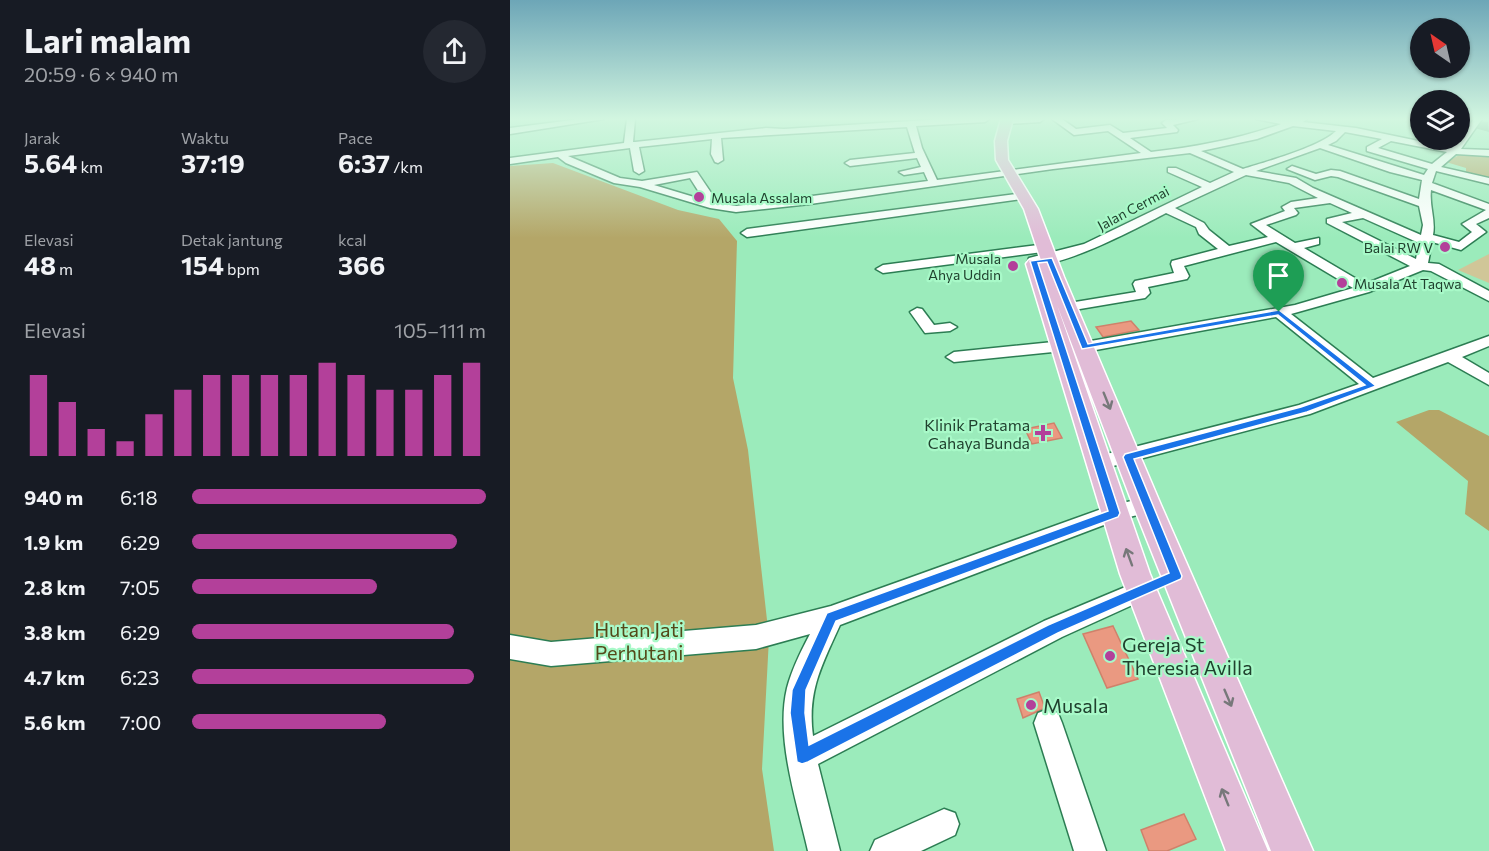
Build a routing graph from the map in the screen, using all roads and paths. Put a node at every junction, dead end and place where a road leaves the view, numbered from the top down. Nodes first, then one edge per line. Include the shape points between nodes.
1 (569, 159) edge
2 (635, 159) edge
3 (859, 159) edge
4 (870, 159) edge
5 (923, 159) edge
6 (1002, 159) edge
7 (1118, 159) edge
8 (1157, 159) edge
9 (1212, 159) edge
10 (1280, 159) edge
11 (1361, 159) edge
12 (1390, 159) edge
13 (1447, 159) edge
14 (1180, 161) dead end
15 (1271, 162) junction
16 (928, 169) junction
17 (1172, 170) dead end
18 (639, 171) dead end
19 (904, 172) dead end
20 (1243, 172) junction
21 (1004, 174) junction
22 (1429, 177) junction
23 (1489, 181) edge
24 (934, 183) junction
25 (640, 184) junction
26 (1212, 187) junction
27 (1018, 196) junction
28 (1331, 200) junction
29 (1424, 204) junction
30 (714, 206) junction
31 (1165, 208) junction
32 (1489, 208) edge
33 (742, 209) junction
34 (1489, 213) edge
35 (1364, 214) junction
36 (1476, 236) junction
37 (1278, 238) junction
38 (1425, 239) junction
39 (1315, 241) dead end
40 (1489, 241) edge
41 (1293, 247) junction
42 (1227, 250) junction
43 (1039, 254) junction
44 (1421, 266) junction
45 (883, 269) dead end
46 (1364, 289) junction
47 (1489, 297) edge
48 (1068, 307) junction
49 (917, 312) dead end
50 (1279, 312) junction
51 (1489, 341) edge
52 (1072, 347) junction
53 (1449, 356) junction
54 (1489, 380) edge
55 (1372, 386) junction
56 (1128, 457) junction
57 (1098, 463) junction
58 (1148, 505) junction
59 (1114, 513) junction
60 (1176, 576) junction
61 (1142, 590) junction
62 (831, 617) junction
63 (510, 647) edge
64 (1048, 723) dead end
65 (802, 757) junction
66 (944, 824) dead end
67 (824, 851) edge
68 (886, 851) edge
69 (1090, 851) edge
70 (1247, 851) edge
71 (1292, 851) edge

1 - 25 street via 618,181
2 - 18 street
3 - 4 street via 846,162
5 - 16 street
6 - 21 main road
7 - 21 street
8 - 14 street via 1166,164
9 - 20 street
10 - 15 street, Jalan Cermai
11 - 22 street
12 - 22 street
13 - 22 street
15 - 20 street, Jalan Cermai
15 - 29 street via 1315,177 1340,174
16 - 19 street
16 - 24 street
17 - 26 street
20 - 26 street, Jalan Cermai
20 - 28 street via 1287,177
21 - 24 street
21 - 27 main road
22 - 23 street
22 - 29 street
22 - 32 street
24 - 33 street
25 - 30 street
25 - 30 street via 693,174
26 - 31 street, Jalan Cermai
27 - 33 street via 745,237
27 - 43 main road
28 - 35 street
28 - 37 street via 1291,205 1288,207 1292,213 1257,224
29 - 38 street via 1429,225
30 - 33 street
31 - 42 street via 1200,225
31 - 43 street, Jalan Cermai via 1073,253
34 - 36 street via 1468,224 1480,231
35 - 38 street
35 - 44 street via 1331,221
36 - 38 street via 1460,246
36 - 40 street
37 - 41 street
37 - 42 street
38 - 44 street
39 - 41 street
41 - 46 street
42 - 48 street via 1178,264 1182,276 1140,284 1140,295
43 - 45 street, Jalan Cermai
43 - 48 main road
43 - 52 main road
44 - 46 street
44 - 47 street via 1434,267
46 - 50 street
48 - 52 main road
49 - 52 street via 930,330 958,339
50 - 52 street
50 - 55 street
51 - 53 street
52 -> 56 main road
52 - 57 main road
53 - 54 street
53 - 55 street
55 - 56 street via 1304,410
56 - 57 street
56 - 58 main road
57 - 59 main road
58 - 59 street
58 - 60 main road
61 -> 59 main road
59 - 62 street
60 - 61 main road
60 -> 71 main road
61 - 65 street via 1053,629
70 -> 61 main road
62 - 63 street via 756,637 551,654
62 - 65 street via 799,690
64 - 69 street
65 - 67 street
66 - 68 street

